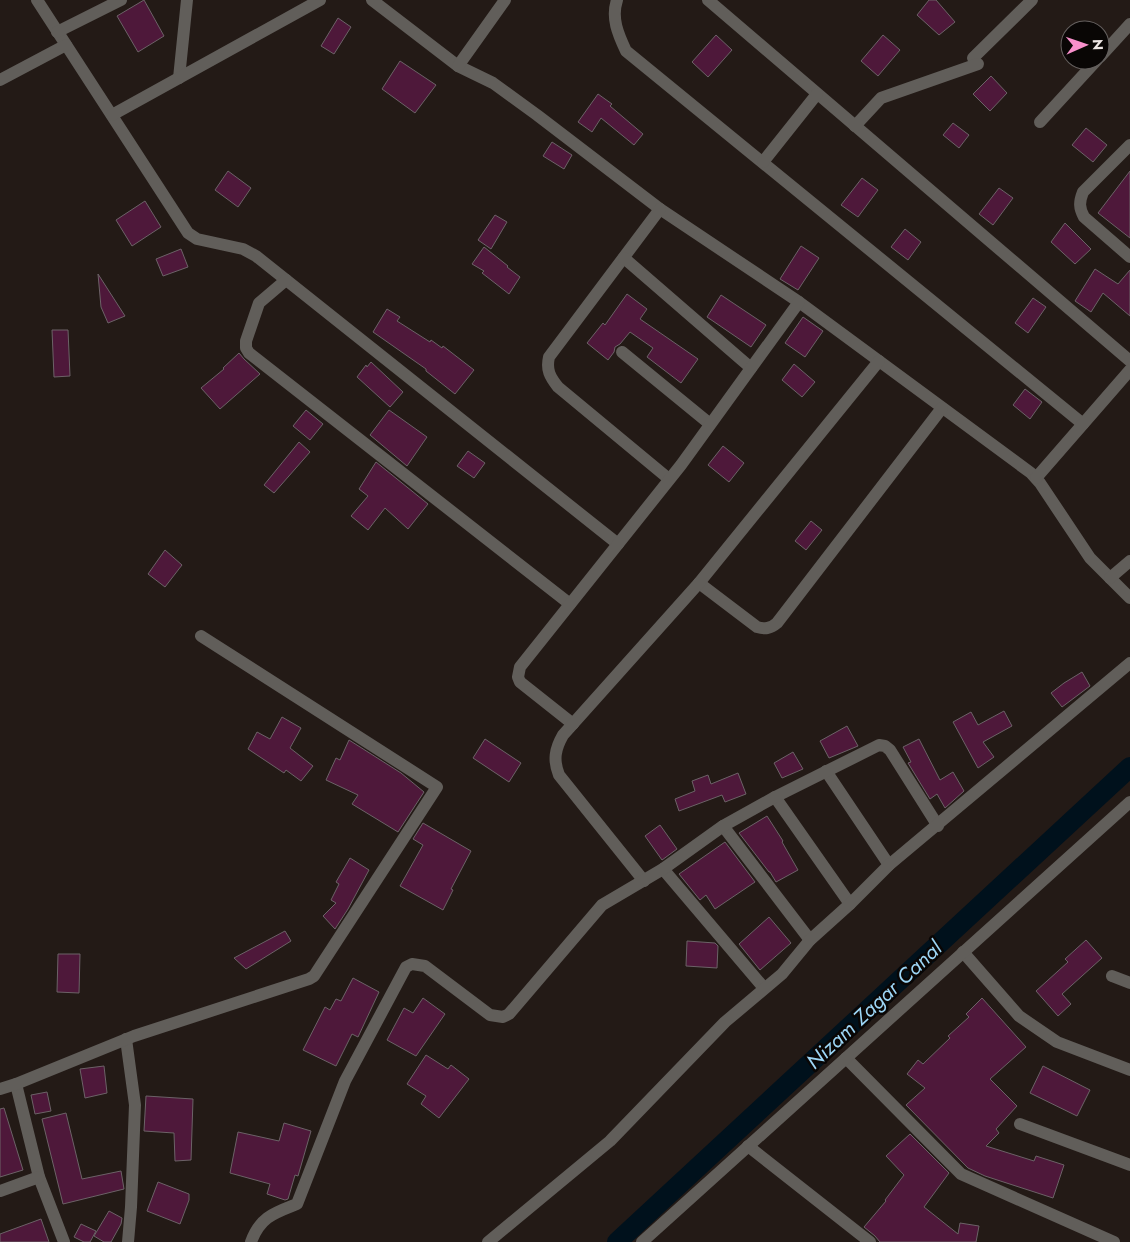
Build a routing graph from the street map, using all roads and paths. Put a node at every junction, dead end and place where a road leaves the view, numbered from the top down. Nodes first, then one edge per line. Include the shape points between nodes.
1 (37, 0) edge
2 (121, 0) edge
3 (187, 0) edge
4 (320, 0) edge
5 (372, 0) edge
6 (506, 0) edge
7 (617, 0) edge
8 (708, 0) edge
9 (1032, 0) edge
10 (1130, 24) edge
11 (57, 32) junction
12 (66, 45) junction
13 (1110, 46) edge
14 (458, 66) junction
15 (1088, 70) edge
16 (179, 78) junction
17 (0, 80) edge
18 (817, 94) junction
19 (112, 115) junction
20 (1040, 122) dead end
21 (855, 126) junction
22 (1130, 145) edge
23 (763, 162) junction
24 (660, 209) junction
25 (1130, 257) edge
26 (624, 258) junction
27 (286, 280) junction
28 (799, 302) junction
29 (622, 352) dead end
30 (879, 361) junction
31 (1130, 361) edge
32 (751, 368) junction
33 (1130, 370) edge
34 (942, 408) junction
35 (710, 424) junction
36 (1083, 424) junction
37 (1036, 478) junction
38 (669, 479) junction
39 (618, 544) junction
40 (1130, 561) edge
41 (1110, 578) junction
42 (698, 584) junction
43 (1130, 598) edge
44 (570, 604) junction
45 (201, 636) dead end
46 (1130, 663) edge
47 (573, 724) junction
48 (826, 771) junction
49 (775, 797) junction
50 (1130, 802) edge
51 (723, 826) junction
52 (938, 826) junction
53 (889, 865) junction
54 (662, 869) junction
55 (644, 881) junction
56 (850, 904) junction
57 (810, 940) junction
58 (964, 952) junction
59 (1112, 976) dead end
60 (1130, 983) edge
61 (764, 988) junction
62 (126, 1039) junction
63 (846, 1058) junction
64 (1130, 1070) edge
65 (16, 1084) junction
66 (0, 1088) edge
67 (1020, 1124) dead end
68 (748, 1146) junction
69 (1130, 1165) edge
70 (39, 1177) junction
71 (0, 1191) edge
72 (64, 1242) edge
73 (128, 1242) edge
74 (251, 1242) edge
75 (488, 1242) edge
76 (642, 1242) edge
77 (870, 1242) edge
78 (1114, 1242) edge

1 - 11 street
2 - 11 street
3 - 16 street
4 - 16 street
5 - 14 street
6 - 14 street
7 - 23 street via 614,17 626,51
8 - 18 street
9 - 21 street via 976,61 881,98
10 - 13 street
11 - 12 street
12 - 17 street
12 - 19 street
14 - 24 street via 493,84 537,115
15 - 20 street
16 - 19 street
18 - 21 street
18 - 23 street
19 - 27 street via 188,233 196,239 243,249
21 - 31 street
22 - 25 street via 1083,192 1079,202 1084,217
23 - 36 street
24 - 26 street
24 - 28 street
26 - 32 street
26 - 38 street via 549,358 548,372 558,387
27 - 39 street
27 - 44 street via 259,303 246,341 249,353
28 - 30 street
28 - 32 street
29 - 35 street
30 - 34 street
30 - 42 street
32 - 35 street
33 - 36 street
34 - 37 street
34 - 42 street via 772,628 757,627
35 - 38 street
36 - 37 street
37 - 41 street via 1090,558
38 - 39 street
39 - 44 street
40 - 41 street
41 - 43 street
42 - 47 street
44 - 47 street via 520,667 518,677 520,682
45 - 62 street via 437,787 314,976
46 - 52 street
47 - 55 street via 555,753 554,765 558,775
48 - 49 street
48 - 52 street via 879,745 885,746
48 - 53 street
49 - 51 street
49 - 56 street
50 - 58 street
51 - 54 street
51 - 57 street
52 - 53 street
53 - 56 street
54 - 55 street
54 - 61 street
55 - 74 street via 602,905 509,1014 502,1017 490,1015 425,966 406,966 344,1081 297,1204 264,1220
56 - 57 street
57 - 61 street via 782,974
58 - 63 street
58 - 64 street via 1019,1016 1057,1042
59 - 60 street
61 - 75 street via 725,1022 610,1141
62 - 65 street
62 - 73 street via 135,1105
63 - 68 street
63 - 78 street via 962,1174
65 - 66 street
65 - 70 street
67 - 69 street
68 - 76 street
68 - 77 street
70 - 71 street
70 - 72 street

